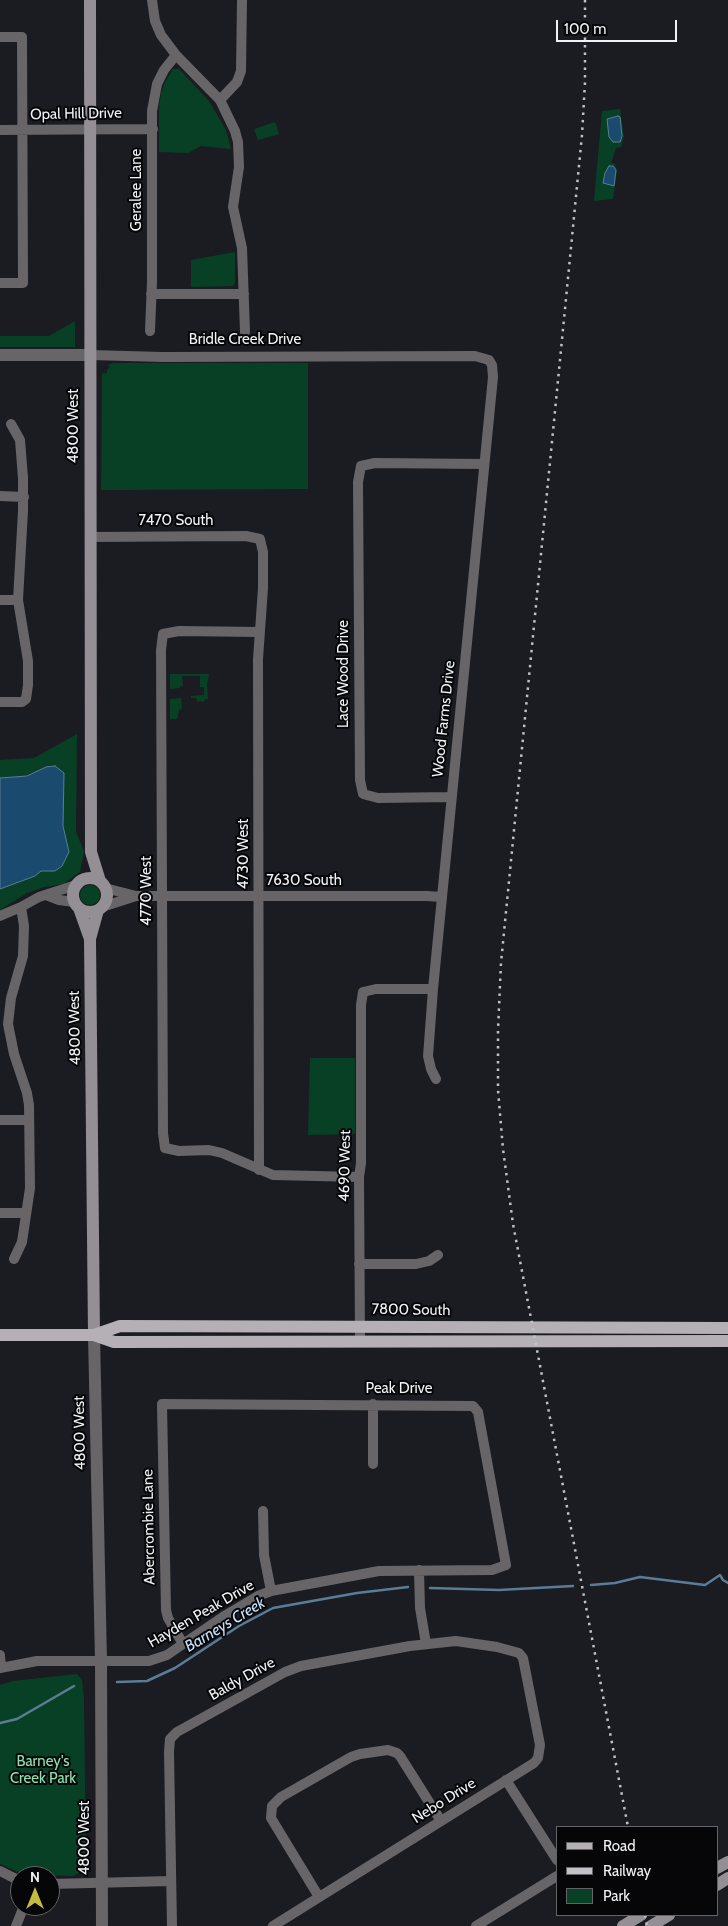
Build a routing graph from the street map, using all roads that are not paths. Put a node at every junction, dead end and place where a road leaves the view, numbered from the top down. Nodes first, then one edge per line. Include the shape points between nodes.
1 (90, 0) edge
2 (152, 0) edge
3 (242, 0) edge
4 (0, 37) edge
5 (176, 55) junction
6 (220, 100) junction
7 (90, 129) junction
8 (152, 129) junction
9 (0, 130) edge
10 (22, 130) junction
11 (0, 283) edge
12 (151, 294) junction
13 (244, 294) junction
14 (150, 331) dead end
15 (245, 332) dead end
16 (0, 355) edge
17 (90, 355) junction
18 (489, 360) joint
19 (11, 424) dead end
20 (484, 464) junction
21 (0, 496) edge
22 (24, 496) junction
23 (91, 536) junction
24 (260, 539) joint
25 (0, 600) edge
26 (18, 600) junction
27 (259, 632) junction
28 (0, 702) edge
29 (451, 798) junction
30 (92, 852) junction
31 (79, 883) junction
32 (102, 885) junction
33 (46, 895) junction
34 (136, 896) junction
35 (162, 896) junction
36 (259, 896) junction
37 (441, 897) junction
38 (76, 905) junction
39 (21, 907) junction
40 (100, 908) junction
41 (0, 916) edge
42 (90, 940) junction
43 (433, 989) junction
44 (4, 1010) edge
45 (436, 1079) dead end
46 (0, 1120) edge
47 (30, 1120) junction
48 (259, 1170) junction
49 (359, 1177) junction
50 (0, 1213) edge
51 (26, 1213) junction
52 (438, 1255) dead end
53 (14, 1259) dead end
54 (359, 1264) junction
55 (360, 1326) junction
56 (728, 1328) edge
57 (94, 1335) junction
58 (0, 1336) edge
59 (360, 1340) junction
60 (728, 1341) edge
61 (162, 1404) joint
62 (373, 1404) junction
63 (373, 1464) dead end
64 (263, 1511) dead end
65 (506, 1565) joint
66 (419, 1570) junction
67 (271, 1591) junction
68 (183, 1644) junction
69 (426, 1644) junction
70 (519, 1653) joint
71 (0, 1655) edge
72 (101, 1661) junction
73 (1, 1668) edge
74 (506, 1780) junction
75 (441, 1821) junction
76 (556, 1858) edge
77 (556, 1877) edge
78 (171, 1881) junction
79 (101, 1882) junction
80 (60, 1884) edge
81 (319, 1897) junction
82 (639, 1916) edge
83 (667, 1916) edge
84 (102, 1926) edge
85 (172, 1926) edge
86 (273, 1926) edge
87 (476, 1926) edge
88 (623, 1926) edge
89 (651, 1926) edge

1 - 7 main road, 4800 West
2 - 5 street via 157,28
3 - 6 street via 241,71 237,82
4 - 10 street via 22,37
5 - 6 street
5 - 8 street, Geralee Lane via 157,84
6 - 13 street via 238,142 239,167 233,207 242,248
7 - 8 street, Opal Hill Drive
7 - 10 street, Opal Hill Drive
7 - 17 main road, 4800 West
8 - 12 street, Geralee Lane
9 - 10 street, Opal Hill Drive
10 - 11 street via 23,283
12 - 13 street
12 - 14 street, Geralee Lane
13 - 15 street
16 - 17 street, Bridle Creek Drive
17 - 18 street, Bridle Creek Drive via 475,356
17 - 23 main road, 4800 West
18 - 20 street, Wood Farms Drive via 493,377
19 - 22 street via 20,440
20 - 29 street, Wood Farms Drive
20 - 29 street, Lace Wood Drive via 375,463 361,466 358,482 360,780 363,794 378,798
21 - 22 street
22 - 26 street
23 - 24 street, 7470 South via 246,536
23 - 30 main road, 4800 West
24 - 27 street, 4730 West via 263,588
25 - 26 street
26 - 28 street via 28,661 28,694 22,702
27 - 35 street, 4770 West via 179,631 164,634 161,650
27 - 36 street, 4730 West
29 - 37 street, Wood Farms Drive
30 - 31 main road, 4800 West
30 - 32 main road, 4800 West
31 - 32 main road via 91,878
31 - 33 street
31 - 38 main road, 4800 West via 73,892
32 - 34 street, 7630 South
32 - 40 main road, 4800 West via 107,898
33 - 38 street
33 - 39 street
34 - 35 street, 7630 South
34 - 40 street, 7630 South
35 - 36 street, 7630 South
35 - 48 street, 4770 West via 165,1148 222,1153
36 - 37 street, 7630 South
36 - 48 street, 4730 West
37 - 43 street, Wood Farms Drive
38 - 40 main road via 89,912
38 - 42 main road, 4800 West
39 - 41 street
39 - 44 street via 23,956
40 - 42 main road, 4800 West
42 - 57 main road, 4800 West
43 - 45 street, Wood Farms Drive via 428,1056
43 - 49 street, 4690 West via 364,992 361,1005
44 - 47 street via 27,1093
46 - 47 street
47 - 51 street via 30,1188
48 - 49 street via 283,1176
49 - 54 street, 4690 West
50 - 51 street
51 - 53 street via 22,1242
52 - 54 street via 416,1264
54 - 55 street, 4690 West
55 - 56 main road, 7800 South
55 - 57 main road, 7800 South via 120,1326
55 - 59 street, 4690 West
57 - 58 main road, 7800 South
57 - 59 main road, 7800 South via 114,1342
57 - 72 street, 4800 West
59 - 60 main road, 7800 South
61 - 62 street, Peak Drive
61 - 68 street, Abercrombie Lane via 166,1610
62 - 63 street
62 - 65 street, Peak Drive via 473,1406 478,1412
64 - 67 street via 264,1555
65 - 66 street, Hayden Peak Drive via 492,1570
66 - 67 street, Hayden Peak Drive via 379,1571
66 - 69 street via 420,1608
67 - 68 street, Hayden Peak Drive via 246,1602
68 - 72 street, Hayden Peak Drive via 149,1661
69 - 70 street, Baldy Drive via 456,1641
69 - 78 street, Baldy Drive via 301,1666 247,1693 170,1739
70 - 74 street, Nebo Drive via 523,1658 540,1751 534,1763
71 - 73 street
72 - 73 street, Hayden Peak Drive via 37,1661
72 - 79 street, 4800 West
74 - 75 street, Nebo Drive
74 - 76 street
75 - 81 street, Nebo Drive
75 - 81 street via 400,1756 388,1750 351,1757 281,1797 272,1806 273,1824
77 - 87 street
78 - 79 street
78 - 85 street, Baldy Drive
79 - 80 street
79 - 84 street, 4800 West
81 - 86 street, Nebo Drive
82 - 88 main road
83 - 89 main road

